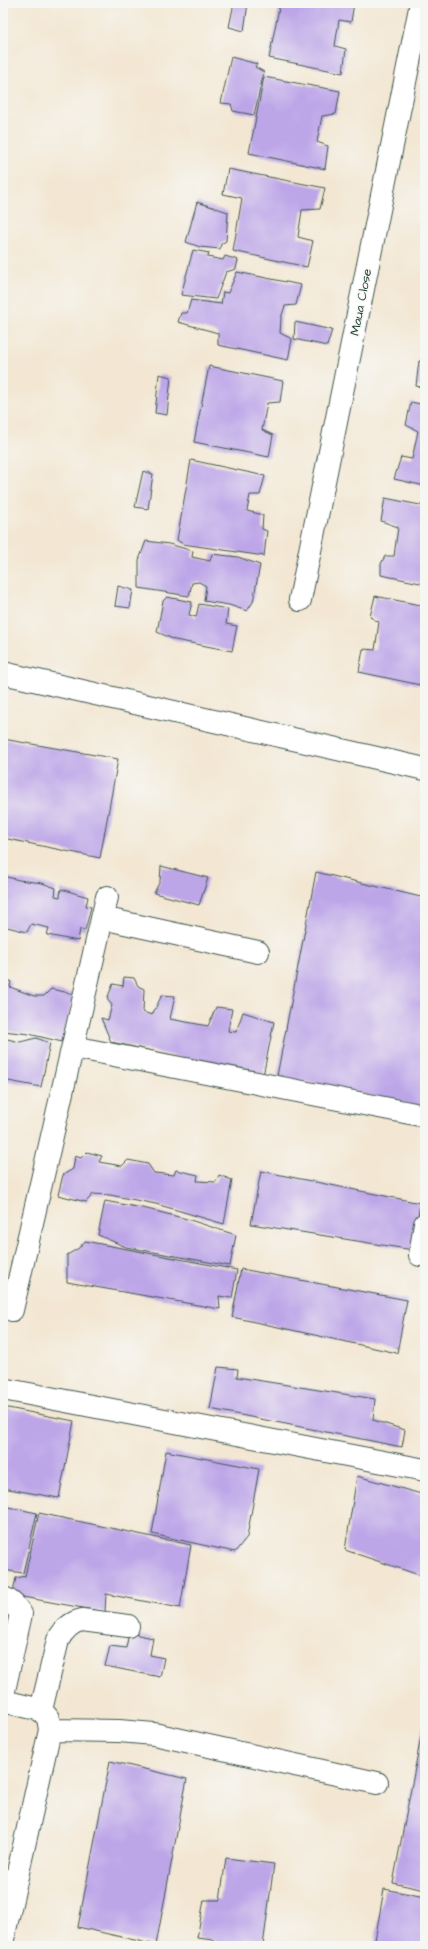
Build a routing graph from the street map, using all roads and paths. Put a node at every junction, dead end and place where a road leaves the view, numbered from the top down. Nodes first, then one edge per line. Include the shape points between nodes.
1 (420, 3) edge
2 (300, 600) dead end
3 (3, 673) edge
4 (425, 769) edge
5 (258, 952) dead end
6 (73, 1047) junction
7 (425, 1116) edge
8 (425, 1224) edge
9 (420, 1255) dead end
10 (12, 1310) dead end
11 (3, 1389) edge
12 (425, 1470) edge
13 (3, 1598) edge
14 (128, 1626) dead end
15 (3, 1695) edge
16 (3, 1701) edge
17 (41, 1710) junction
18 (50, 1730) junction
19 (377, 1783) dead end
20 (3, 1939) edge

1 - 2 street, Maua Close
3 - 4 street
5 - 6 street via 104,907
6 - 7 street
6 - 10 street
8 - 9 street
11 - 12 street
13 - 15 street via 16,1606 21,1614
14 - 17 street via 82,1620 64,1631 58,1640
16 - 17 street
17 - 18 street via 48,1718
18 - 19 street via 119,1730 154,1734
18 - 20 street

